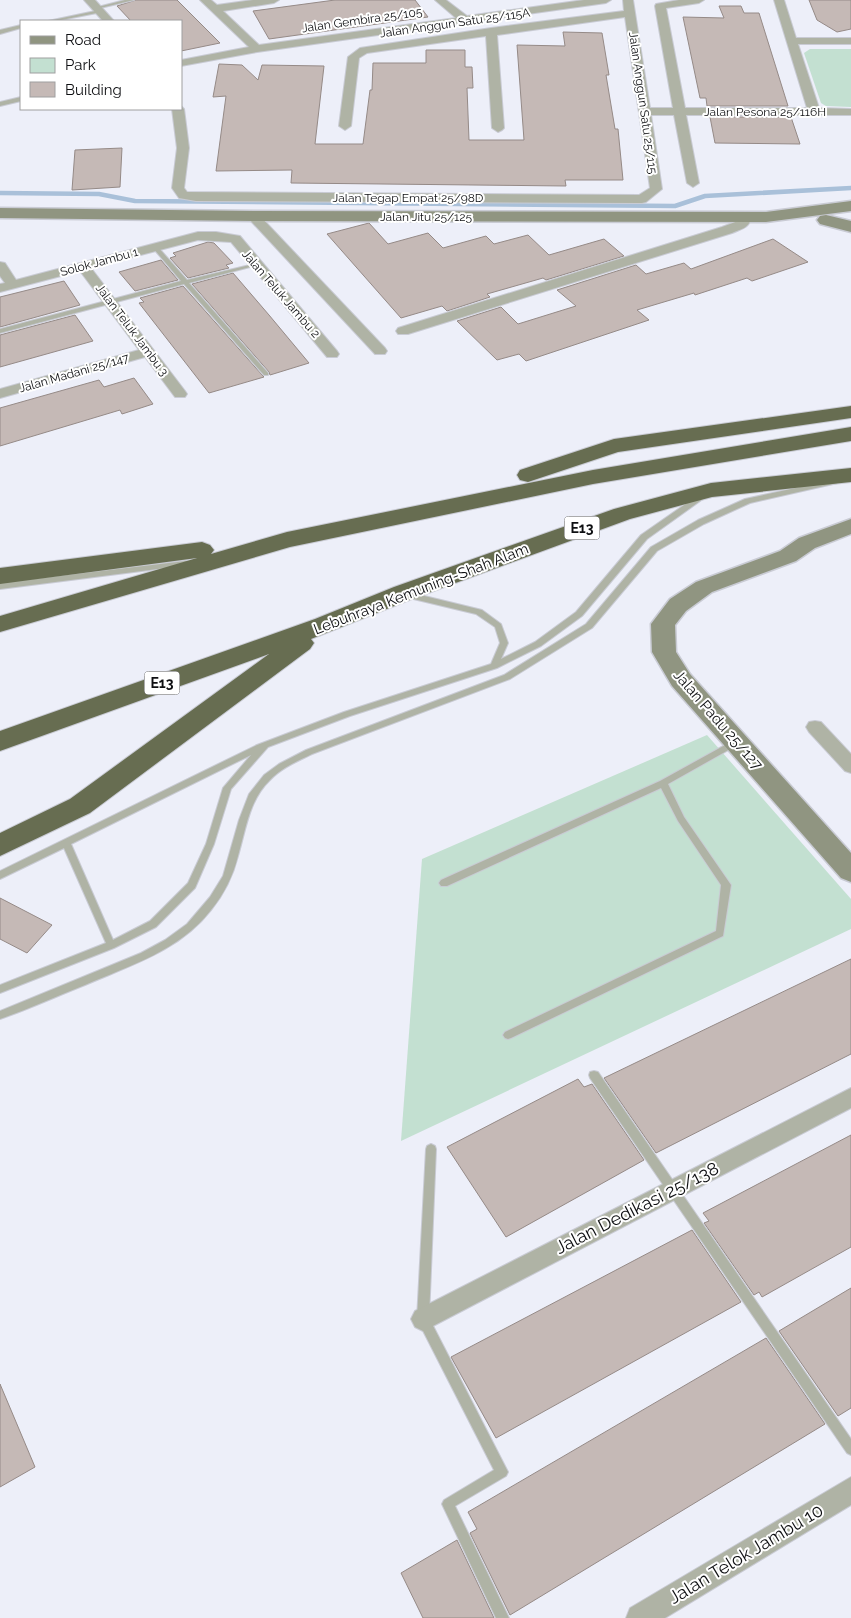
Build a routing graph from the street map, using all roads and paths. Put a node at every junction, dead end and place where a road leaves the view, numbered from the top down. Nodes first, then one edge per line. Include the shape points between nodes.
1 (132, 0) edge
2 (205, 0) edge
3 (274, 0) edge
4 (440, 0) edge
5 (606, 0) edge
6 (628, 0) edge
7 (699, 0) edge
8 (779, 0) edge
9 (560, 3) edge
10 (95, 6) edge
11 (214, 9) junction
12 (630, 13) junction
13 (53, 20) edge
14 (108, 20) edge
15 (465, 20) junction
16 (20, 27) edge
17 (491, 31) junction
18 (0, 32) edge
19 (851, 41) edge
20 (792, 42) junction
21 (256, 49) junction
22 (182, 63) edge
23 (20, 99) edge
24 (0, 104) edge
25 (178, 110) edge
26 (644, 111) junction
27 (680, 111) junction
28 (814, 112) junction
29 (851, 112) edge
30 (345, 126) dead end
31 (498, 128) dead end
32 (693, 182) dead end
33 (642, 199) joint
34 (851, 206) edge
35 (0, 213) edge
36 (253, 216) junction
37 (745, 217) junction
38 (766, 217) junction
39 (851, 218) edge
40 (826, 220) junction
41 (851, 227) edge
42 (198, 236) joint
43 (276, 242) junction
44 (155, 247) junction
45 (245, 252) junction
46 (256, 264) junction
47 (0, 266) edge
48 (83, 266) junction
49 (186, 282) junction
50 (7, 287) edge
51 (109, 301) junction
52 (0, 331) edge
53 (403, 331) dead end
54 (380, 351) dead end
55 (148, 352) junction
56 (332, 354) dead end
57 (266, 374) dead end
58 (0, 394) edge
59 (180, 394) dead end
60 (851, 412) edge
61 (851, 434) edge
62 (851, 477) edge
63 (711, 490) junction
64 (423, 512) junction
65 (851, 526) edge
66 (287, 540) junction
67 (851, 543) edge
68 (788, 556) junction
69 (216, 560) junction
70 (0, 576) edge
71 (0, 586) edge
72 (403, 593) junction
73 (0, 624) edge
74 (324, 626) junction
75 (494, 666) junction
76 (815, 728) dead end
77 (0, 741) edge
78 (736, 742) junction
79 (265, 745) junction
80 (851, 766) edge
81 (662, 783) junction
82 (66, 842) junction
83 (0, 845) edge
84 (851, 871) edge
85 (0, 875) edge
86 (444, 883) dead end
87 (111, 945) junction
88 (0, 989) edge
89 (0, 1015) edge
90 (508, 1035) dead end
91 (594, 1076) dead end
92 (851, 1097) edge
93 (431, 1149) dead end
94 (672, 1189) junction
95 (423, 1319) junction
96 (851, 1450) edge
97 (851, 1490) edge
98 (503, 1618) edge
99 (640, 1618) edge

1 - 10 lane
2 - 11 street
3 - 11 street
4 - 15 street
5 - 9 street, Jalan Gembira 25/105
6 - 12 street, Jalan Anggun Satu 25/115
7 - 27 street via 660,6
8 - 20 street
9 - 15 street, Jalan Gembira 25/105
10 - 13 lane
10 - 14 street
11 - 21 street
12 - 17 street, Jalan Anggun Satu 25/115A
12 - 26 street, Jalan Anggun Satu 25/115
15 - 21 street, Jalan Gembira 25/105
16 - 18 lane
17 - 30 street, Jalan Anggun Satu 25/115A via 364,50 354,56
17 - 31 street
19 - 20 street
20 - 28 street
21 - 22 street, Jalan Gembira 25/105
23 - 24 lane
25 - 33 street, Jalan Tegap Empat 25/98D via 183,148 178,188 183,194 196,197
26 - 27 street
26 - 33 street, Jalan Anggun Satu 25/115 via 656,189
27 - 28 street, Jalan Pesona 25/116H
27 - 32 street
28 - 29 street, Jalan Pesona 25/116H
34 - 38 street, Jalan Jitu 25/125
35 - 36 street, Jalan Jitu 25/125
36 - 37 street, Jalan Jitu 25/125
36 - 43 street
37 - 38 street, Jalan Jitu 25/125
37 - 53 street via 744,224 727,230
38 - 40 street
39 - 40 street
40 - 41 street
42 - 44 street, Solok Jambu 1
42 - 45 street, Jalan Teluk Jambu 2 via 235,239
43 - 45 street
43 - 54 street
44 - 48 street, Solok Jambu 1
44 - 49 lane
45 - 46 street, Jalan Teluk Jambu 2
46 - 49 lane
46 - 56 street, Jalan Teluk Jambu 2
47 - 50 street
48 - 50 street, Solok Jambu 1
48 - 51 street, Jalan Teluk Jambu 3
49 - 51 lane
49 - 57 lane
51 - 52 lane
51 - 55 street, Jalan Teluk Jambu 3
55 - 58 street, Jalan Madani 25/147
55 - 59 street, Jalan Teluk Jambu 3
60 - 64 highway via 614,446
61 - 64 highway via 593,477
62 - 63 highway, Lebuhraya Kemuning-Shah Alam / E13
62 - 89 lane via 748,502 701,522 654,549 588,626 507,677 284,764 255,791 221,889 190,927 163,946 125,964
63 - 72 highway, Lebuhraya Kemuning-Shah Alam / E13 via 622,514
63 - 75 lane via 644,537 579,614 538,644
64 - 66 highway
65 - 68 street, Jalan Padu 25/127 via 807,543
66 - 69 highway
66 - 70 highway
67 - 68 street, Jalan Padu 25/127 via 817,554
68 - 78 street, Jalan Padu 25/127 via 704,587 678,605 663,624 664,652 680,680
69 - 71 lane
69 - 73 highway
72 - 74 highway, Lebuhraya Kemuning-Shah Alam / E13
72 - 75 lane via 479,612 498,626 504,643
74 - 77 highway, Lebuhraya Kemuning-Shah Alam / E13
74 - 83 highway via 80,806
75 - 79 lane via 347,714
76 - 80 street
78 - 81 lane
78 - 84 street, Jalan Padu 25/127
79 - 82 lane
79 - 87 lane via 227,788 210,844 192,885 154,924
81 - 86 lane
81 - 90 lane via 681,819 726,885 720,932
82 - 85 lane
82 - 87 lane
87 - 88 lane
91 - 94 lane
92 - 94 street, Jalan Dedikasi 25/138
93 - 95 lane
94 - 95 street, Jalan Dedikasi 25/138
94 - 96 lane
95 - 98 lane via 502,1472 448,1504
97 - 99 street, Jalan Telok Jambu 10

